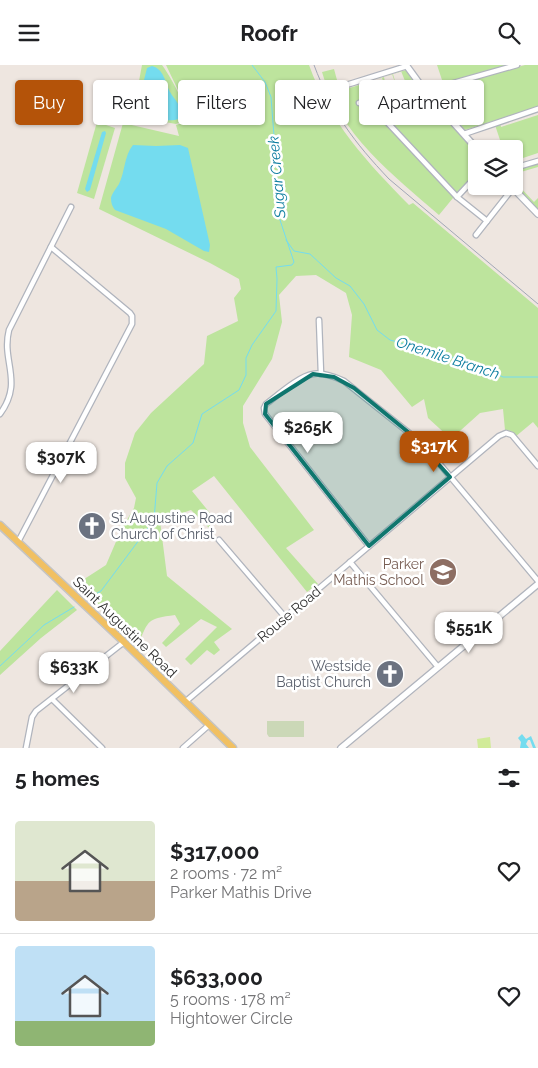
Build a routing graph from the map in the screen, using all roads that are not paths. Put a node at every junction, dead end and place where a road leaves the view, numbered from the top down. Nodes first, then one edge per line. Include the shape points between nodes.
1 (517, 65) edge
2 (406, 66) edge
3 (416, 80) edge
4 (464, 80) edge
5 (349, 84) edge
6 (538, 109) edge
7 (390, 125) edge
8 (456, 125) edge
9 (464, 134) junction
10 (469, 140) edge
11 (538, 161) edge
12 (523, 166) edge
13 (468, 185) edge
14 (506, 195) edge
15 (520, 195) edge
16 (457, 197) junction
17 (71, 207) dead end
18 (538, 214) edge
19 (487, 221) junction
20 (476, 235) dead end
21 (51, 247) junction
22 (319, 320) dead end
23 (321, 374) junction
24 (0, 414) edge
25 (538, 466) edge
26 (450, 477) junction
27 (0, 525) edge
28 (219, 540) dead end
29 (18, 542) junction
30 (369, 546) junction
31 (350, 562) junction
32 (538, 583) edge
33 (285, 617) junction
34 (124, 642) junction
35 (438, 667) junction
36 (52, 699) junction
37 (185, 702) junction
38 (209, 725) junction
39 (26, 748) edge
40 (102, 748) edge
41 (183, 748) edge
42 (233, 748) edge
43 (341, 748) edge

1 - 4 street
2 - 3 main road
2 - 5 street
6 - 9 street
7 - 16 street
8 - 9 main road
9 - 10 main road
11 - 12 street
13 - 16 street
14 - 19 street
15 - 18 main road
16 - 19 street
17 - 21 street
19 - 20 street
21 - 24 street via 9,330 7,344 12,388
21 - 29 street via 130,313 133,320
22 - 23 street
23 - 26 street via 354,388 413,436
23 - 30 street via 313,374 293,384 266,404 265,413
25 - 26 street, Rouse Road via 506,433
26 - 30 street, Rouse Road
26 - 32 street
27 - 29 main road, Saint Augustine Road
28 - 33 street
29 - 34 main road, Saint Augustine Road
30 - 31 street, Rouse Road
31 - 33 street, Rouse Road
31 - 35 street
32 - 35 main road
33 - 37 street, Rouse Road
34 - 36 street
34 - 37 main road, Saint Augustine Road
35 - 43 main road
36 - 39 street via 32,717
36 - 40 street
37 - 38 main road, Saint Augustine Road
38 - 41 street
38 - 42 main road, Saint Augustine Road

